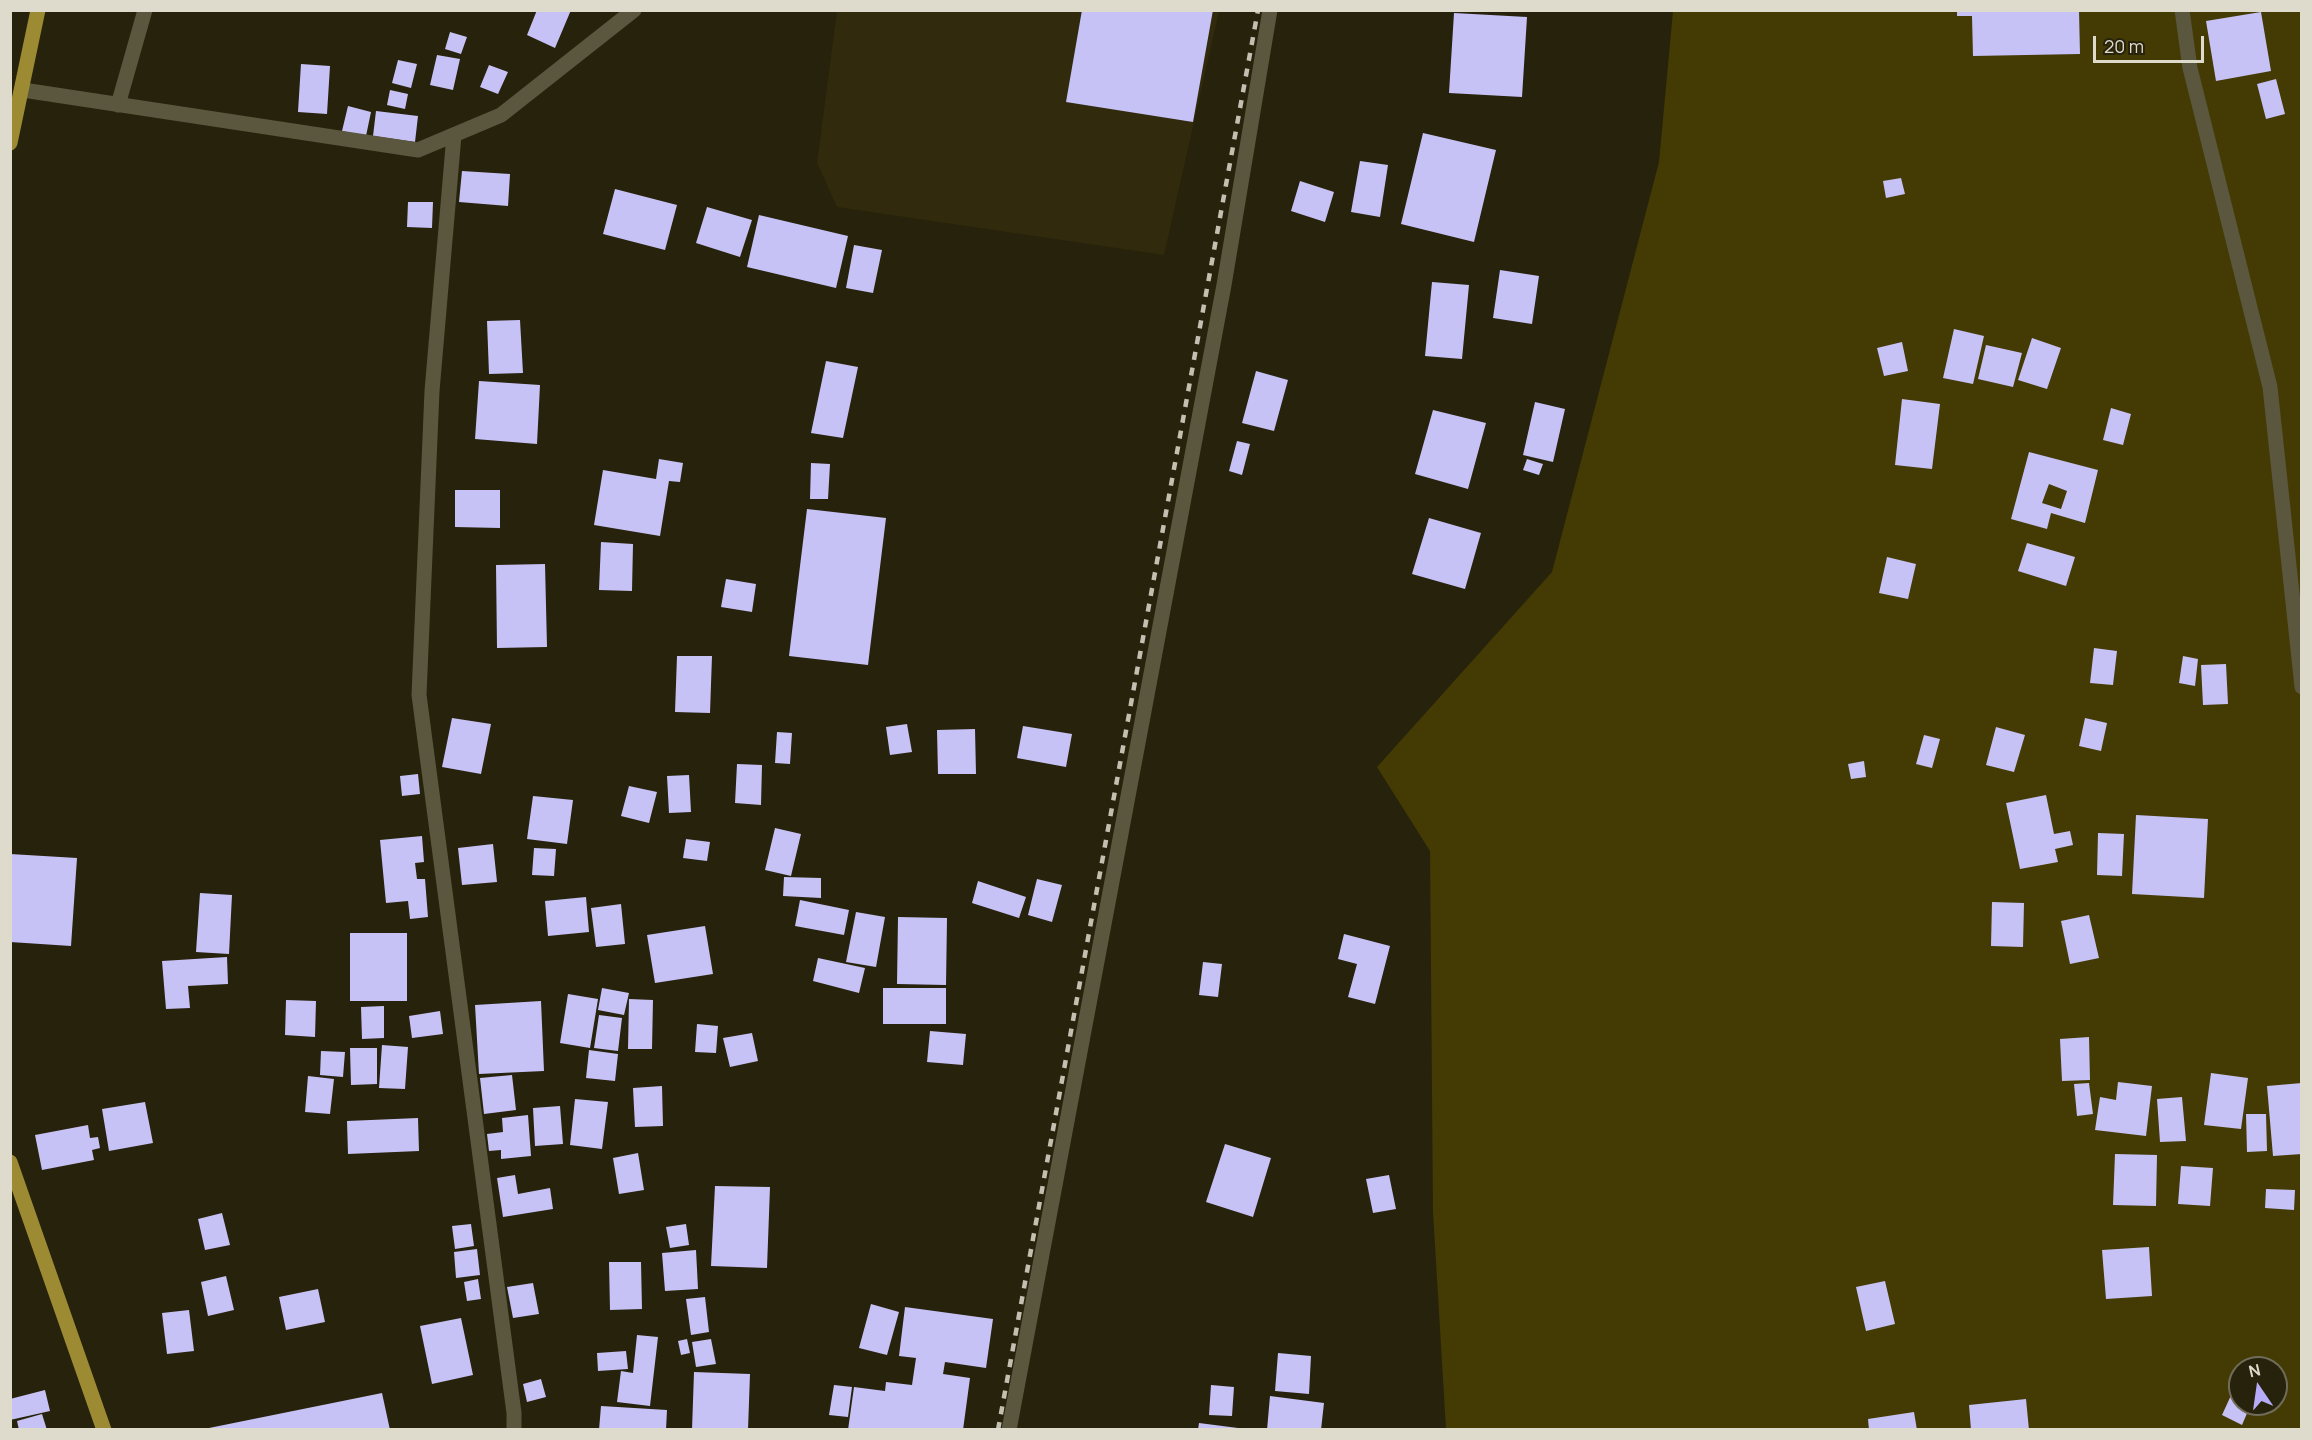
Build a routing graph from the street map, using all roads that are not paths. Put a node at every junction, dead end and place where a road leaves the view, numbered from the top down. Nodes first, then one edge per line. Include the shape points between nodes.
1 (38, 10) edge
2 (145, 10) edge
3 (634, 10) edge
4 (1270, 10) edge
5 (2182, 10) edge
6 (22, 90) junction
7 (118, 105) junction
8 (454, 135) junction
9 (10, 143) edge
10 (2301, 687) edge
11 (10, 1162) edge
12 (104, 1430) edge
13 (514, 1430) edge
14 (1009, 1430) edge

1 - 6 main road
2 - 7 street
3 - 8 street via 501,115
4 - 14 street via 1224,285
5 - 10 street via 2190,68 2270,387
6 - 7 street
6 - 9 main road
7 - 8 street via 418,150
8 - 13 street via 432,391 419,695
11 - 12 main road

